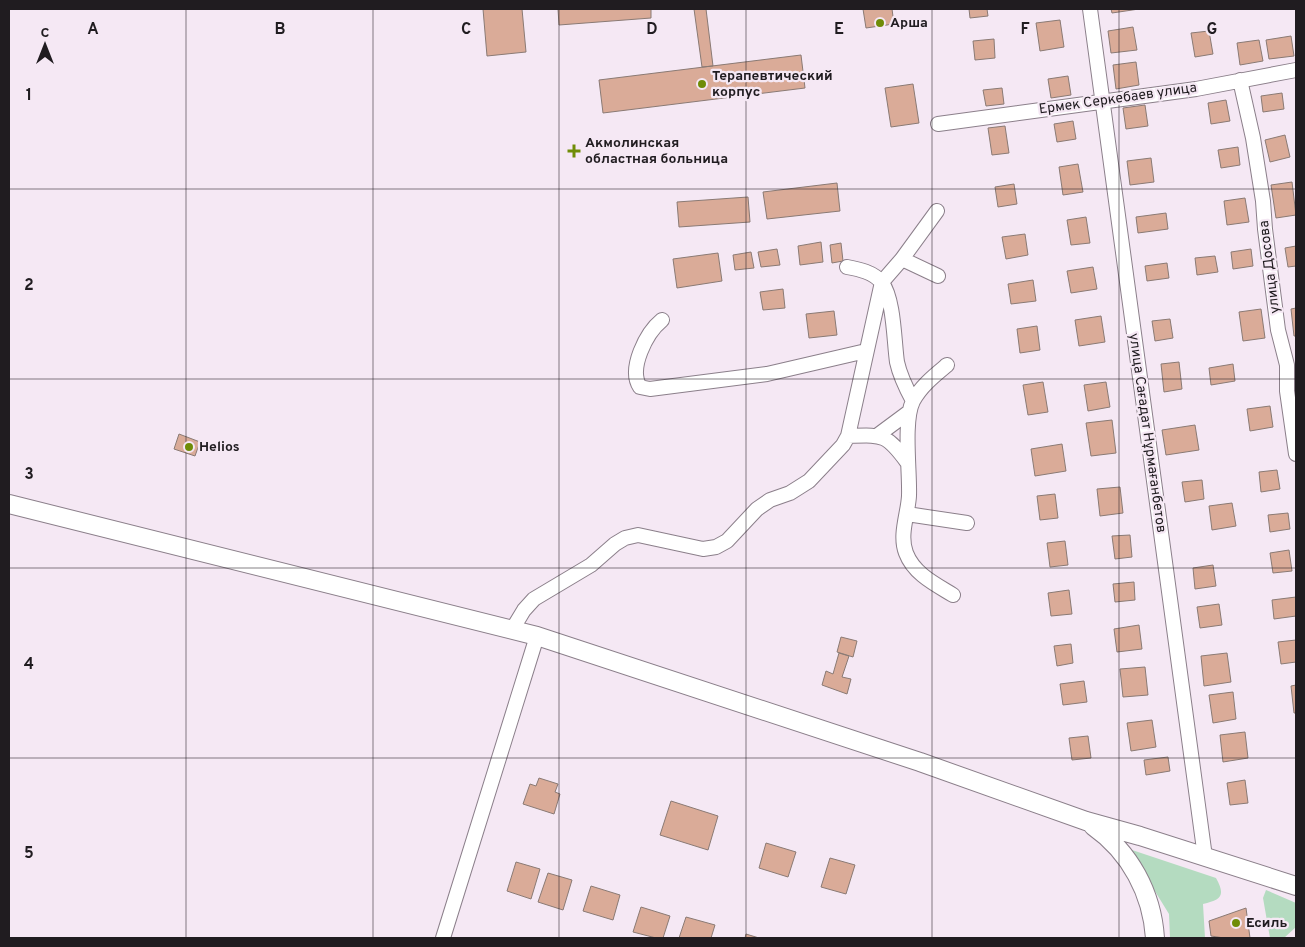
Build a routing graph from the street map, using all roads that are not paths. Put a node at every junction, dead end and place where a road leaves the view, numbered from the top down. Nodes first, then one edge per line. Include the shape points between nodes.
1 (1090, 9) edge
2 (1296, 70) edge
3 (1240, 80) junction
4 (1102, 101) junction
5 (938, 124) dead end
6 (937, 211) dead end
7 (902, 259) junction
8 (847, 267) dead end
9 (938, 276) dead end
10 (882, 282) junction
11 (662, 320) dead end
12 (866, 351) junction
13 (1292, 364) edge
14 (947, 365) dead end
15 (911, 407) junction
16 (878, 435) junction
17 (848, 436) junction
18 (1296, 454) edge
19 (907, 462) junction
20 (9, 504) edge
21 (907, 514) junction
22 (967, 523) dead end
23 (953, 595) dead end
24 (512, 630) junction
25 (537, 636) junction
26 (1086, 821) junction
27 (1205, 857) junction
28 (1296, 886) edge
29 (443, 938) edge
30 (1155, 938) edge

1 - 4 street, улица Сағадат Нұрмағанбетов
2 - 3 street, Ермек Серкебаев улица
3 - 4 street, Ермек Серкебаев улица
3 - 13 street, улица Досова via 1263,201 1278,330
4 - 5 street, Ермек Серкебаев улица
4 - 27 street, улица Сағадат Нұрмағанбетов
6 - 7 street
7 - 9 street
7 - 10 street
8 - 10 street
10 - 12 street
10 - 15 street via 888,296 901,375
11 - 12 street via 653,327 635,370 640,387 650,389 766,374
12 - 17 street
13 - 18 street, улица Досова via 1287,391
14 - 15 street via 927,383
15 - 16 street
15 - 19 street
16 - 17 street
16 - 19 street via 893,443
17 - 24 street via 843,446 809,482 757,509 727,541 703,549 638,535 625,538 591,565 534,599
19 - 21 street
20 - 24 street
21 - 22 street
21 - 23 street via 904,535 909,560 928,580
24 - 25 street
25 - 26 street via 920,762
25 - 29 street
26 - 27 street
26 - 30 street via 1118,846 1138,878 1148,898
27 - 28 street

